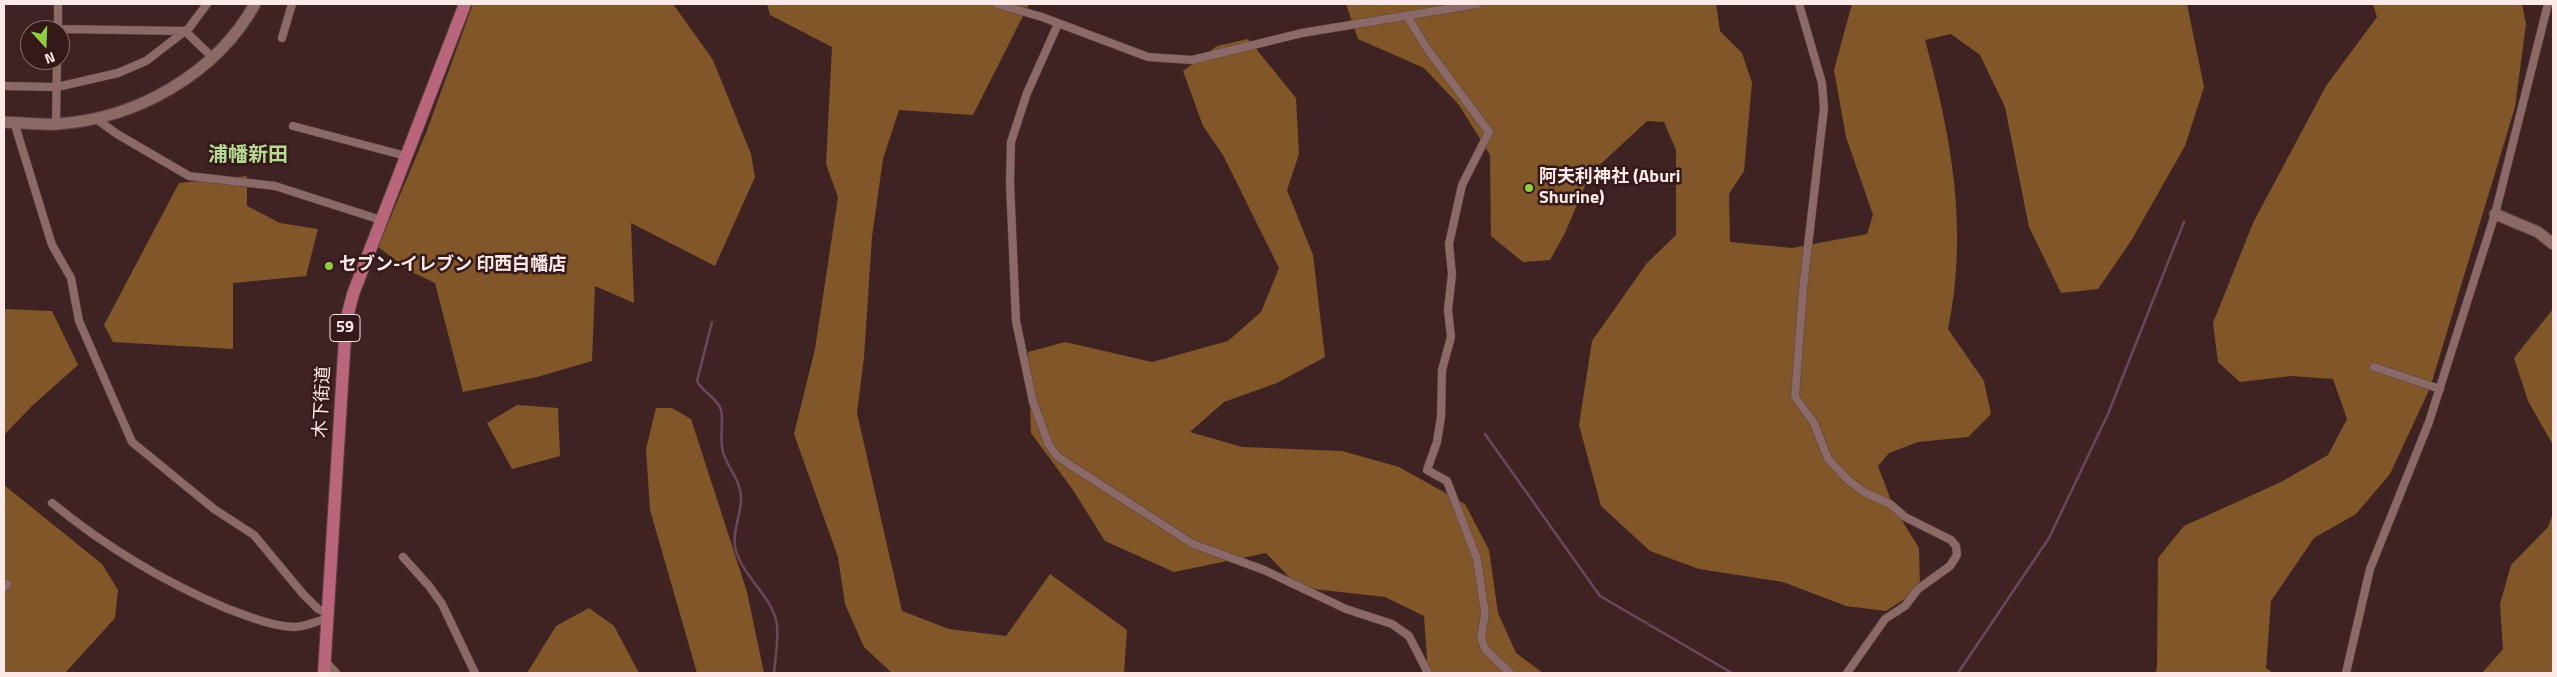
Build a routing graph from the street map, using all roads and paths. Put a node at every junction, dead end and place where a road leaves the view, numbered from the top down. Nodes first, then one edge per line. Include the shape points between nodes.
1 (58, 4) edge
2 (207, 4) edge
3 (255, 4) edge
4 (292, 4) edge
5 (465, 4) edge
6 (997, 4) edge
7 (1477, 4) edge
8 (1799, 4) edge
9 (2548, 4) edge
10 (1407, 16) junction
11 (58, 20) edge
12 (1058, 24) junction
13 (70, 30) edge
14 (185, 31) junction
15 (282, 38) dead end
16 (213, 58) junction
17 (57, 70) edge
18 (4, 86) edge
19 (57, 87) junction
20 (95, 118) junction
21 (9, 122) edge
22 (56, 124) junction
23 (293, 126) dead end
24 (406, 156) junction
25 (2495, 214) junction
26 (382, 220) junction
27 (2553, 244) edge
28 (2374, 367) dead end
29 (2440, 388) junction
30 (52, 503) dead end
31 (403, 557) dead end
32 (328, 616) junction
33 (324, 667) edge
34 (336, 673) edge
35 (475, 673) edge
36 (1428, 673) edge
37 (1510, 673) edge
38 (1847, 673) edge
39 (2346, 673) edge

1 - 11 street
2 - 14 street
3 - 16 street
4 - 15 street
5 - 24 main road, 木下街道 / 59
6 - 12 street
7 - 10 street
8 - 38 street via 1822,83 1824,108 1803,289 1795,397 1814,423 1828,459 1849,481 1890,504 1905,517 1951,540 1957,555 1950,566 1918,589 1905,606 1885,618
9 - 25 street
10 - 12 street via 1302,33 1192,60 1148,57
10 - 37 street via 1489,132 1462,185 1449,244 1451,337 1442,370 1437,442 1427,470 1447,481 1477,559 1485,613 1481,638 1485,649
12 - 36 street via 1027,92 1011,142 1010,183 1016,321 1033,402 1049,444 1057,456 1193,544 1264,570 1346,609 1392,624 1409,636
13 - 14 street
14 - 16 street
14 - 19 street via 146,61 118,73
16 - 20 street via 166,91 139,105
17 - 19 street
18 - 19 street
19 - 22 street
20 - 22 street
20 - 26 street via 189,176 275,186
21 - 22 street
21 - 32 street via 52,245 71,278 79,321 132,442 214,509 254,536 303,594
23 - 24 street
24 - 26 main road, 木下街道 / 59
25 - 27 street via 2538,232
25 - 29 street
26 - 32 main road, 木下街道 / 59 via 353,294 346,322
28 - 29 street
29 - 39 street via 2370,569
30 - 32 street via 107,545 155,575 210,601 277,625 297,627
31 - 35 street via 442,604
32 - 33 main road, 木下街道 / 59
33 - 34 street

